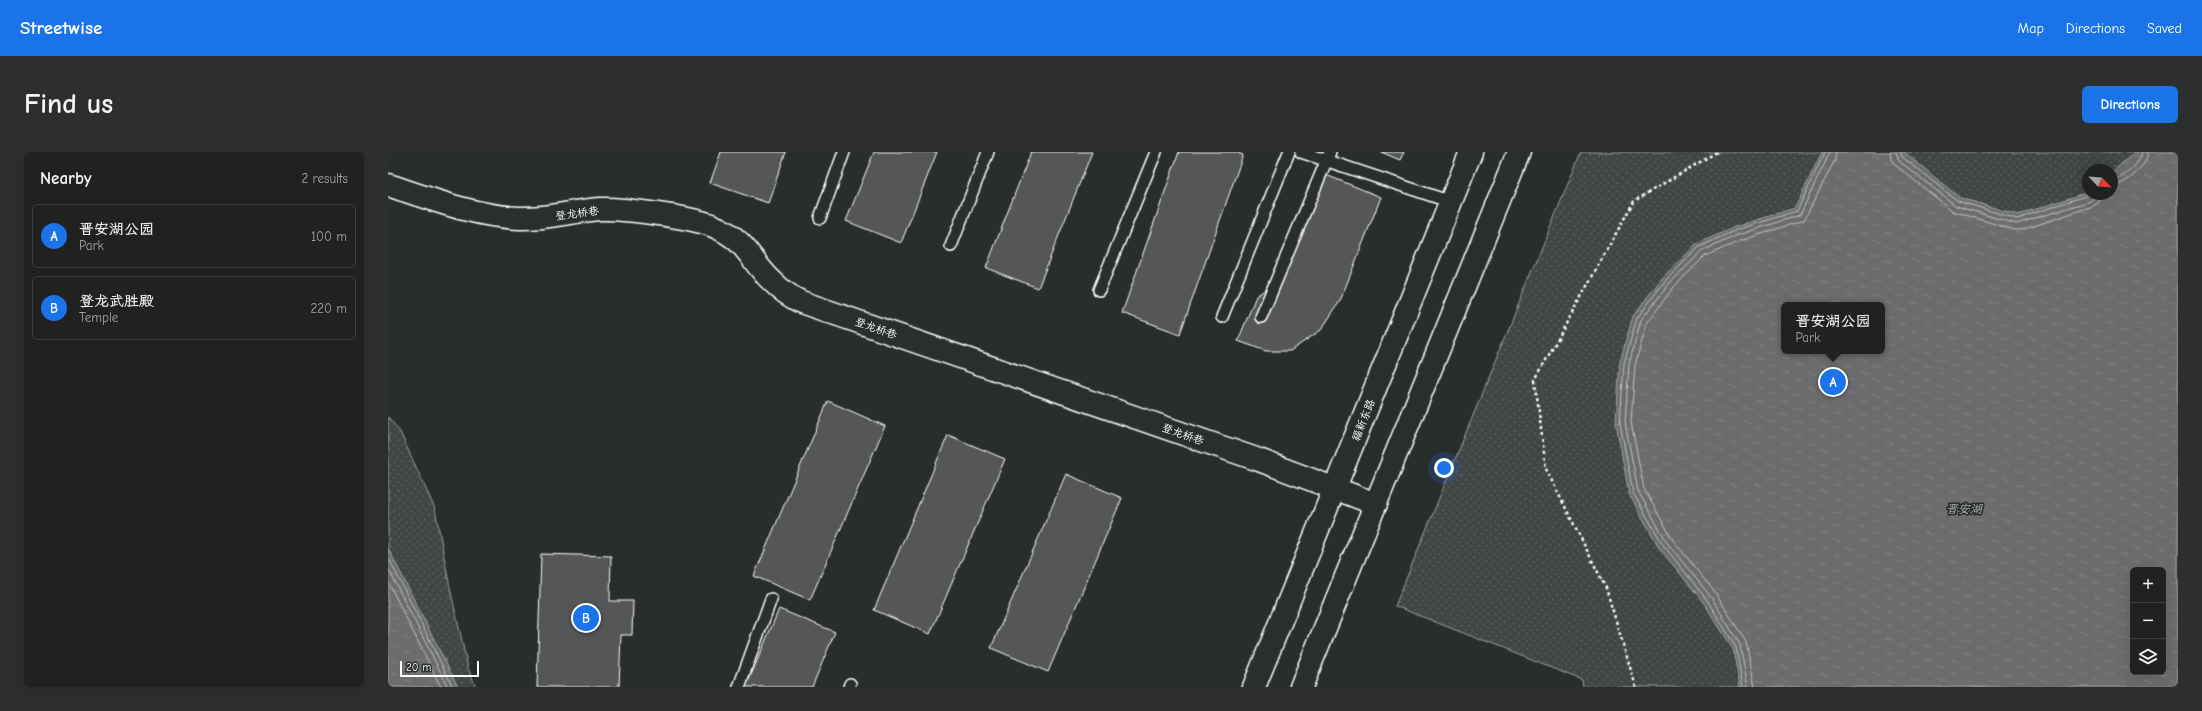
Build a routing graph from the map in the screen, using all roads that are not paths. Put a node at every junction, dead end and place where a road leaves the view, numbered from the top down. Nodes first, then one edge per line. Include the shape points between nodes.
1 (844, 152) edge
2 (988, 152) edge
3 (1156, 152) edge
4 (1289, 152) edge
5 (1301, 152) edge
6 (1471, 152) edge
7 (1519, 152) edge
8 (1328, 156) edge
9 (388, 185) edge
10 (1451, 202) junction
11 (820, 218) dead end
12 (951, 246) dead end
13 (1099, 290) dead end
14 (1222, 317) dead end
15 (1261, 317) dead end
16 (1334, 489) junction
17 (1376, 504) junction
18 (771, 599) dead end
19 (738, 687) edge
20 (1254, 687) edge
21 (1301, 687) edge

1 - 11 lane
2 - 12 lane
3 - 13 lane
4 - 14 lane
5 - 8 lane
6 - 10 main road, 福新东路
7 - 17 main road
8 - 10 lane
8 - 15 lane
9 - 16 main road, 登龙桥巷 via 469,211 493,216 545,217 608,209 709,225 726,232 741,243 773,283 801,302 1259,460
10 - 16 main road, 福新东路
16 - 17 main road, 登龙桥巷
16 - 20 main road, 福新东路
17 - 21 main road
18 - 19 lane

